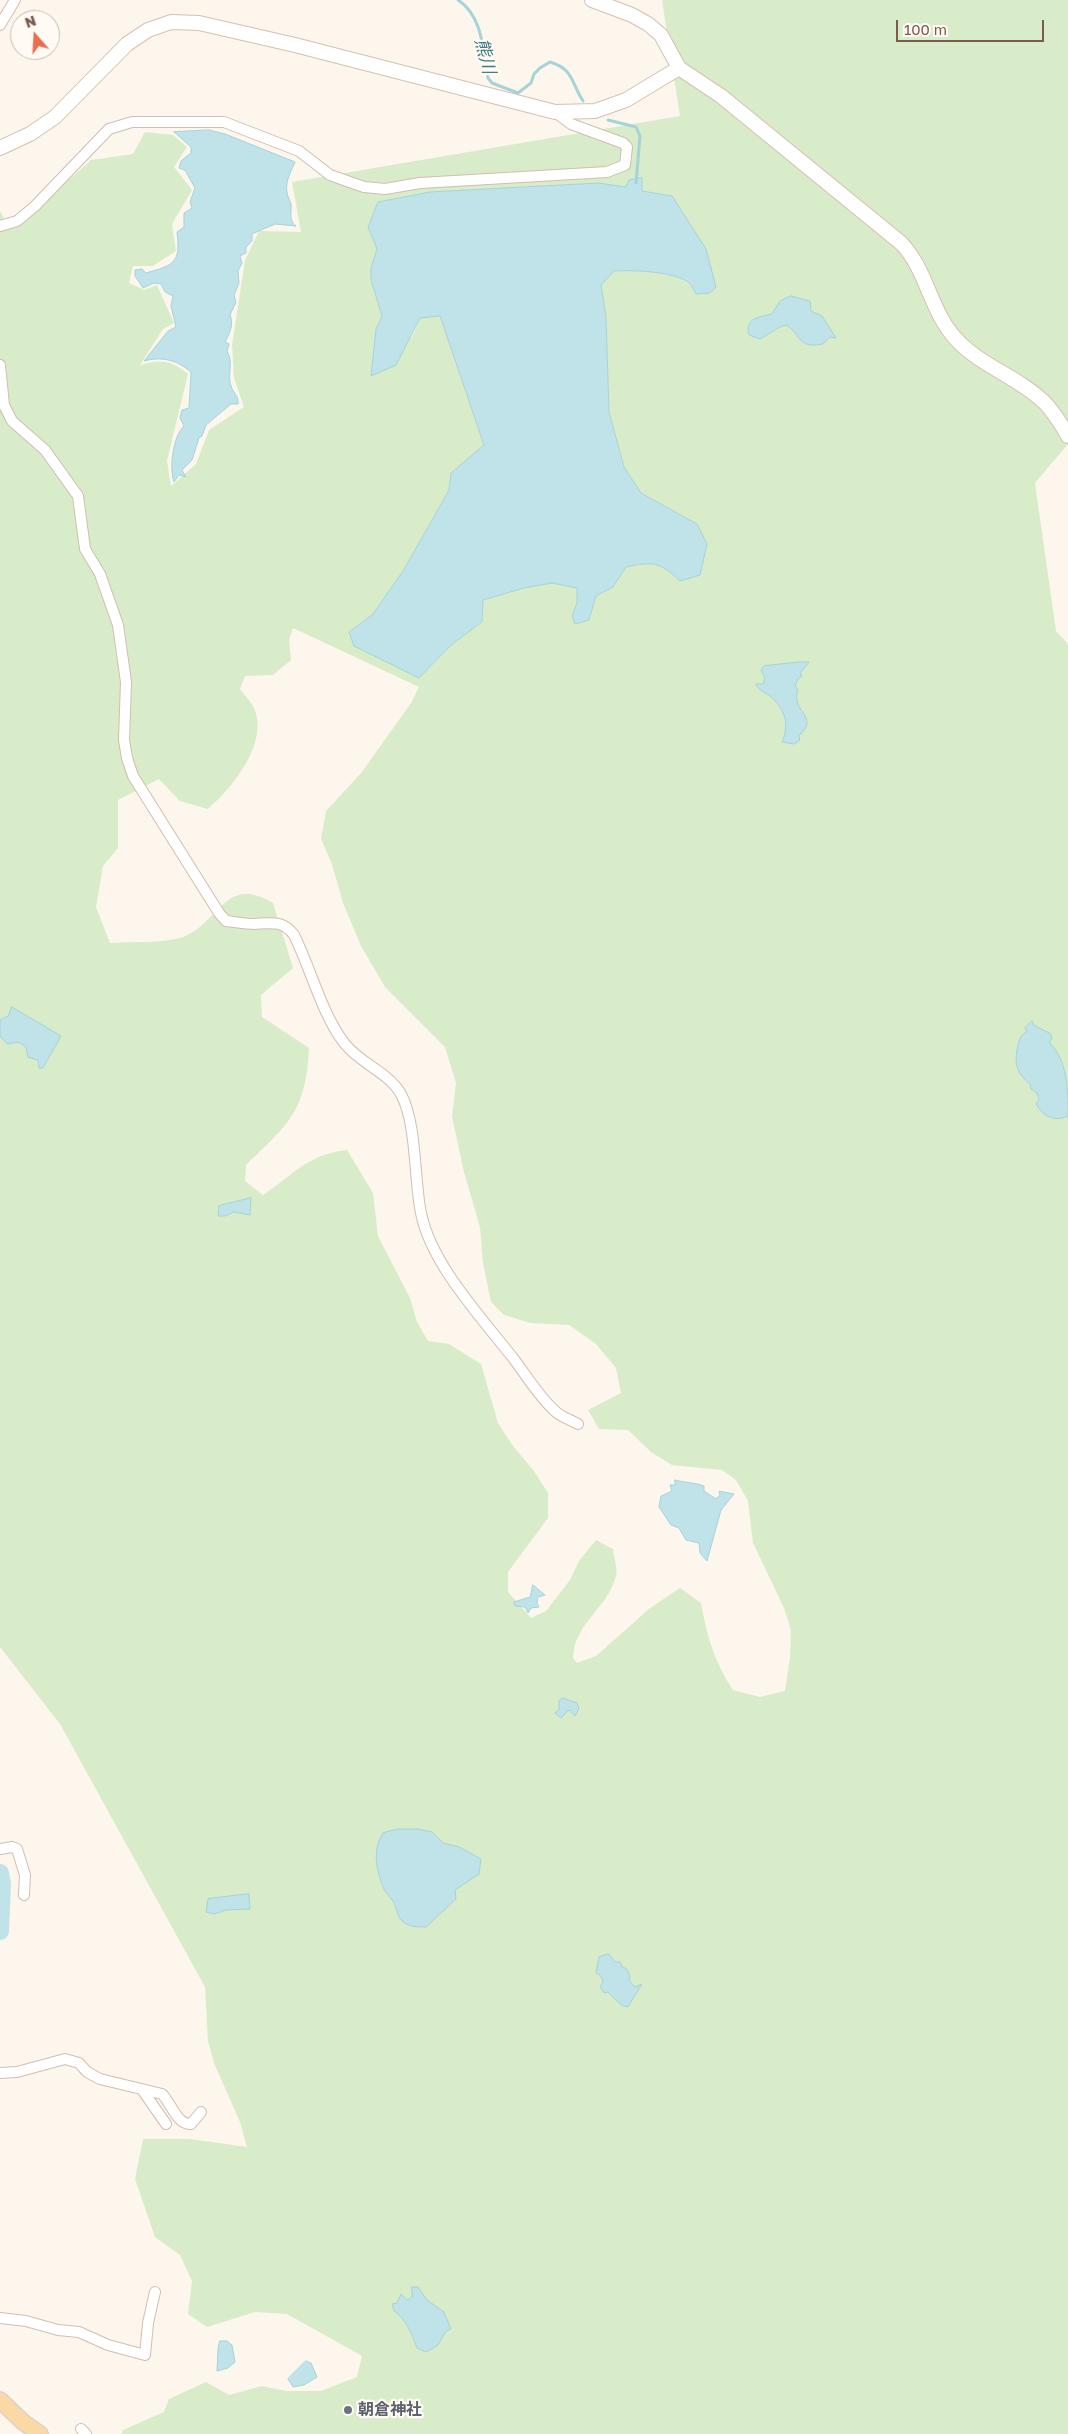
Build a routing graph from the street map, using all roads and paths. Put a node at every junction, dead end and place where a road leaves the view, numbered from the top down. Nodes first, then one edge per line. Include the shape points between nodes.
1 (15, 0) edge
2 (592, 0) edge
3 (0, 25) edge
4 (679, 68) junction
5 (555, 112) junction
6 (0, 148) edge
7 (0, 226) edge
8 (0, 365) edge
9 (1068, 436) edge
10 (578, 1424) dead end
11 (1, 1848) edge
12 (24, 1895) dead end
13 (0, 2073) edge
14 (143, 2091) junction
15 (201, 2112) dead end
16 (166, 2124) dead end
17 (155, 2292) dead end
18 (0, 2318) edge
19 (0, 2400) edge
20 (40, 2434) edge

1 - 3 street
2 - 4 street via 648,24 661,35
4 - 5 street via 626,100 595,111
4 - 9 street via 721,96 901,243 913,256 940,316 953,336 969,353 1044,402
5 - 6 street via 295,45 199,23 171,22 148,30 127,44 55,117 30,134
5 - 7 street via 572,124 623,143 627,147 625,165 608,172 420,183 385,189 364,187 330,175 302,154 224,122 132,122 109,129 35,206 17,221
8 - 10 street via 4,405 12,420 45,450 78,496 84,549 100,574 118,625 126,682 124,740 133,776 226,921 275,922 289,928 294,935 344,1043 390,1080 401,1095 408,1117 421,1215 433,1249 481,1320 540,1397 558,1413
11 - 12 street via 17,1849 21,1857
13 - 14 street via 71,2060 100,2078
14 - 15 street via 162,2094 186,2124 191,2124
14 - 16 street
17 - 18 street via 145,2355 108,2345 79,2332
19 - 20 main road

